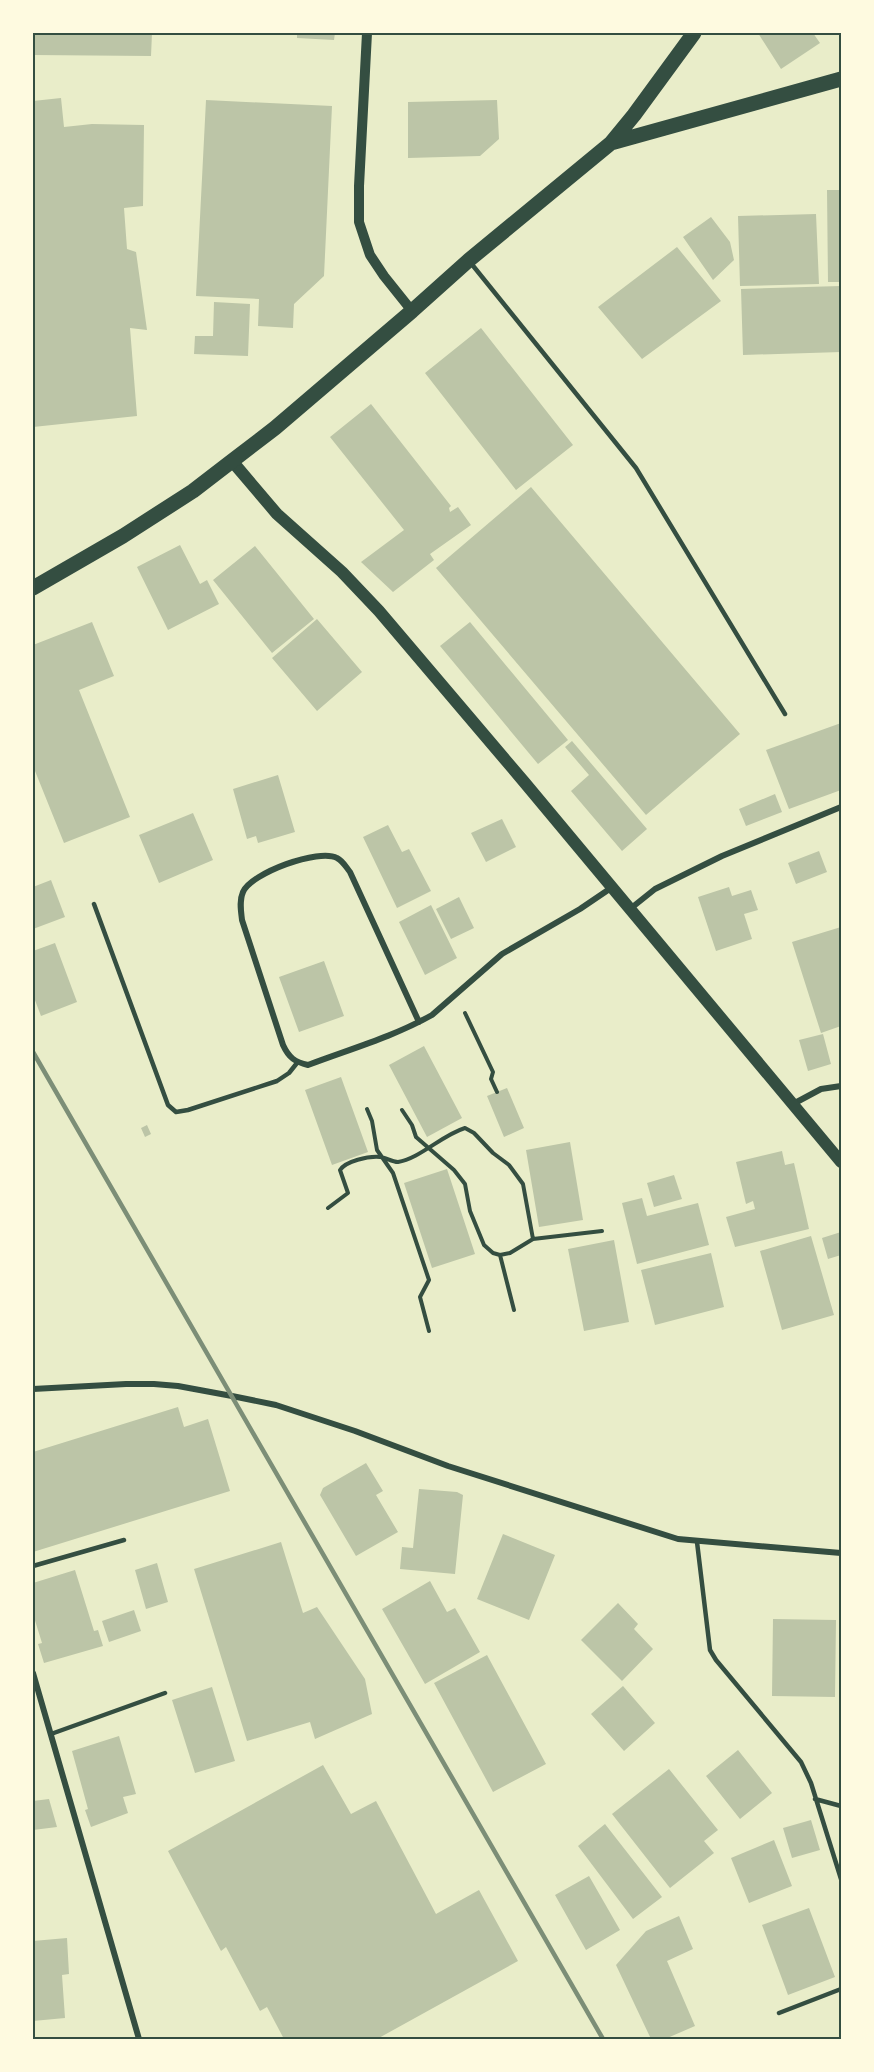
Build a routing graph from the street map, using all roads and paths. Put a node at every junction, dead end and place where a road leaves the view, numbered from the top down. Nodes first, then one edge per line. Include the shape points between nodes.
1 (367, 33) edge
2 (694, 33) edge
3 (841, 79) edge
4 (611, 143) junction
5 (469, 260) junction
6 (412, 311) junction
7 (232, 461) junction
8 (33, 588) edge
9 (785, 714) dead end
10 (841, 807) edge
11 (611, 888) junction
12 (94, 904) dead end
13 (630, 909) junction
14 (465, 1012) dead end
15 (419, 1022) junction
16 (297, 1063) junction
17 (841, 1086) edge
18 (497, 1092) dead end
19 (792, 1104) junction
20 (367, 1109) dead end
21 (402, 1110) dead end
22 (427, 1148) junction
23 (381, 1157) junction
24 (841, 1162) edge
25 (328, 1208) dead end
26 (602, 1231) dead end
27 (533, 1239) junction
28 (500, 1255) junction
29 (514, 1310) dead end
30 (429, 1331) dead end
31 (33, 1389) edge
32 (124, 1540) dead end
33 (697, 1542) junction
34 (841, 1553) edge
35 (33, 1566) edge
36 (33, 1673) edge
37 (165, 1693) dead end
38 (51, 1734) junction
39 (815, 1799) junction
40 (841, 1806) edge
41 (841, 1879) edge
42 (841, 1989) edge
43 (779, 2013) dead end
44 (140, 2039) edge

1 - 6 street via 359,222 370,255
2 - 4 main road
3 - 4 main road
4 - 5 main road
5 - 6 main road
5 - 9 lane via 636,468
6 - 7 main road
7 - 8 main road via 123,536
7 - 11 main road via 270,506 379,611
10 - 13 street via 674,879
11 - 13 main road
11 - 15 street via 502,954 456,997
12 - 16 lane via 168,1105 176,1112 277,1081
13 - 19 main road
14 - 18 path via 493,1072 491,1079
15 - 16 street via 392,1036 308,1065
15 - 16 street via 350,872 336,857 312,856 260,875 244,890 240,903 242,920 283,1045
17 - 19 street via 821,1089
19 - 24 main road
20 - 23 path
21 - 22 path via 416,1137
22 - 23 path via 395,1162
22 - 27 path via 465,1128 474,1133 509,1165 523,1184
22 - 28 path via 465,1184 470,1211 484,1245
23 - 25 path via 343,1166 340,1170 348,1193
23 - 30 path via 393,1173 429,1280 420,1297
26 - 27 path
27 - 28 path
28 - 29 path
31 - 33 street via 154,1384 207,1390 265,1403 448,1466 663,1535
32 - 35 lane
33 - 34 street
33 - 39 lane via 710,1650 801,1762
36 - 38 street
37 - 38 lane
38 - 44 street
39 - 40 lane
39 - 41 lane
42 - 43 lane

